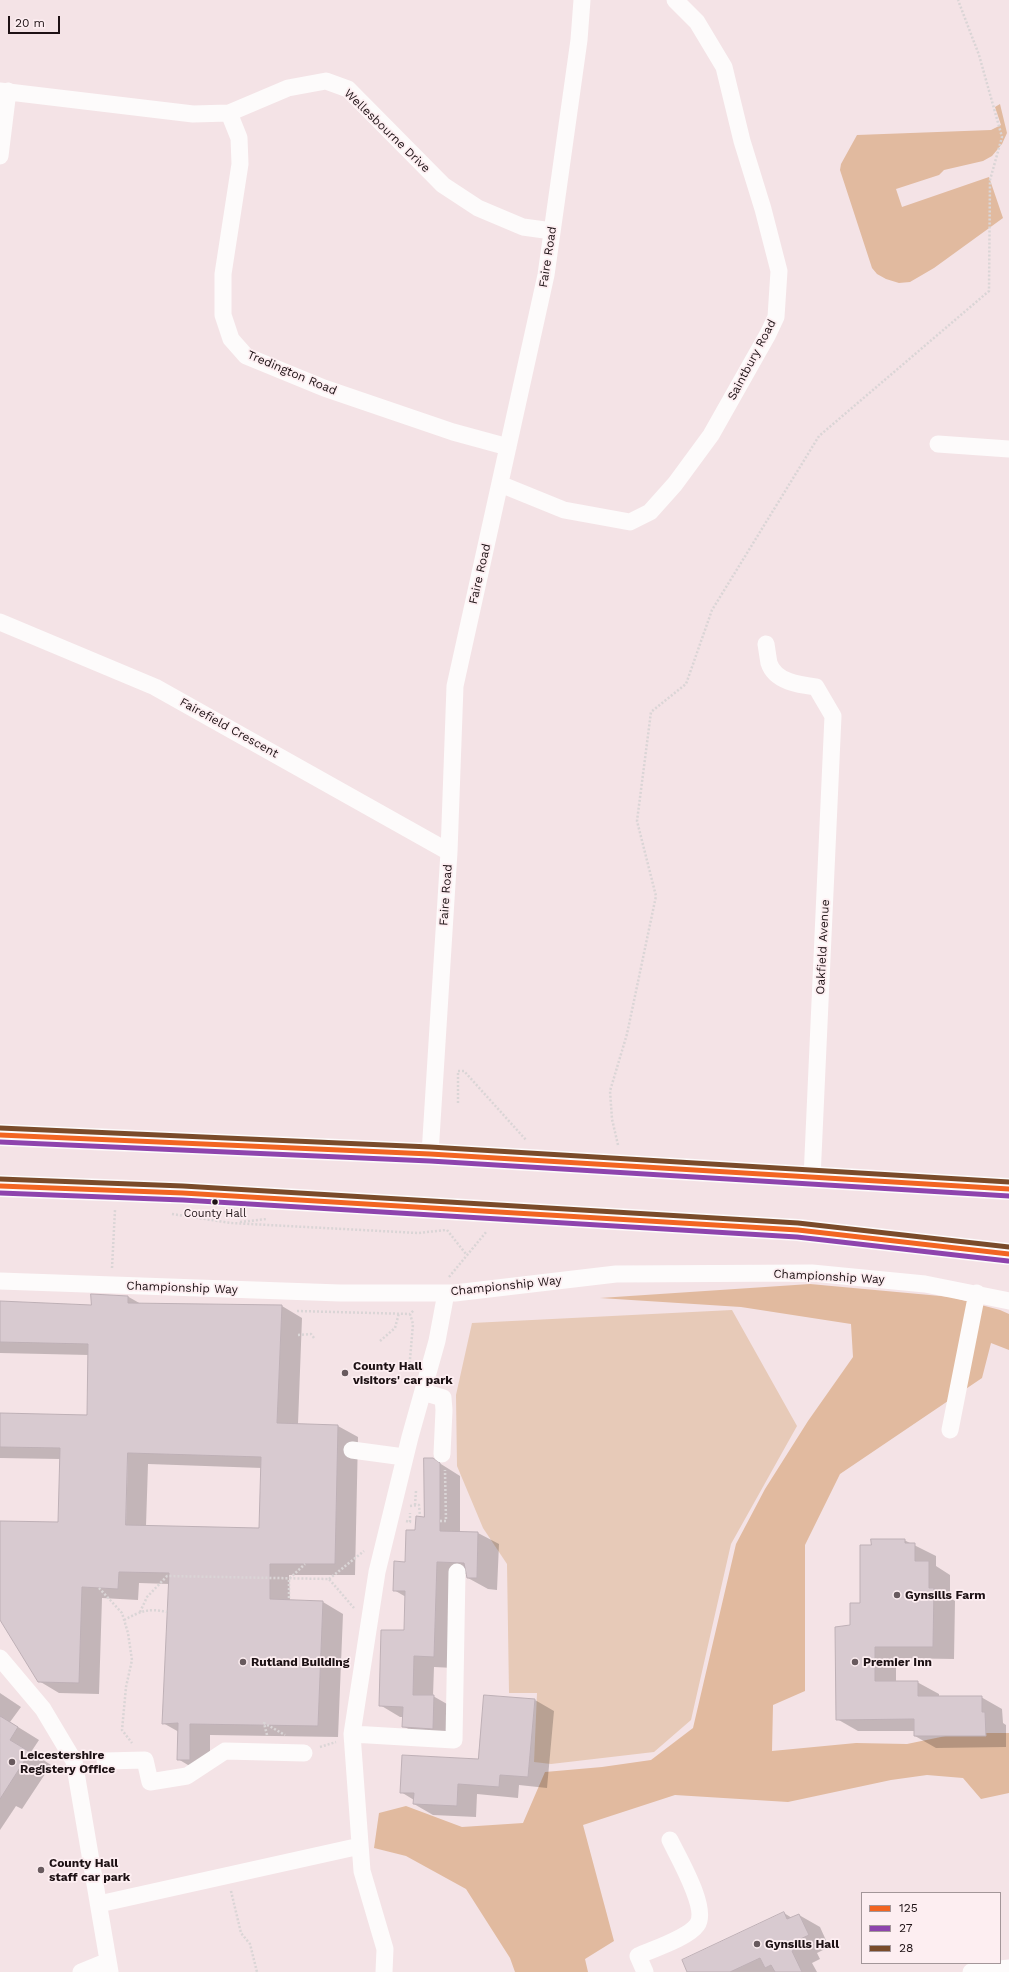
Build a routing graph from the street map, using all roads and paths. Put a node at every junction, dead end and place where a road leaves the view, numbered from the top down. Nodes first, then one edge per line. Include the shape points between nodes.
1 (582, 0) edge
2 (675, 0) edge
3 (958, 0) edge
4 (4, 91) edge
5 (229, 113) junction
6 (0, 156) edge
7 (552, 231) junction
8 (938, 444) dead end
9 (508, 447) junction
10 (1009, 449) edge
11 (500, 484) junction
12 (0, 622) edge
13 (766, 644) dead end
14 (449, 852) junction
15 (458, 1103) dead end
16 (0, 1135) edge
17 (532, 1140) dead end
18 (610, 1144) dead end
19 (618, 1145) junction
20 (626, 1145) dead end
21 (430, 1154) junction
22 (812, 1178) junction
23 (0, 1186) edge
24 (1009, 1189) edge
25 (115, 1210) dead end
26 (270, 1219) dead end
27 (231, 1223) dead end
28 (491, 1226) dead end
29 (447, 1230) dead end
30 (466, 1254) junction
31 (1009, 1254) edge
32 (0, 1281) edge
33 (111, 1285) junction
34 (438, 1293) junction
35 (977, 1293) junction
36 (1009, 1301) edge
37 (297, 1311) dead end
38 (399, 1313) junction
39 (410, 1314) junction
40 (298, 1335) dead end
41 (314, 1338) dead end
42 (380, 1340) dead end
43 (409, 1378) dead end
44 (423, 1392) junction
45 (950, 1430) dead end
46 (352, 1450) dead end
47 (442, 1454) joint
48 (404, 1457) junction
49 (420, 1516) dead end
50 (440, 1521) dead end
51 (410, 1522) dead end
52 (353, 1559) dead end
53 (305, 1564) dead end
54 (457, 1572) dead end
55 (289, 1579) junction
56 (329, 1579) junction
57 (99, 1588) dead end
58 (289, 1598) dead end
59 (140, 1612) junction
60 (167, 1612) dead end
61 (124, 1620) junction
62 (369, 1624) junction
63 (0, 1658) edge
64 (347, 1738) junction
65 (311, 1750) joint
66 (145, 1760) junction
67 (106, 1762) dead end
68 (670, 1840) dead end
69 (360, 1846) junction
70 (231, 1890) dead end
71 (99, 1904) junction
72 (109, 1966) edge
73 (1009, 1968) edge
74 (81, 1972) edge
75 (257, 1972) edge
76 (384, 1972) edge
77 (645, 1972) edge
78 (971, 1972) edge

1 - 7 street, Faire Road via 579,40
2 - 11 street, Saintbury Road via 697,22 724,67 779,271 776,317 711,435 675,484 650,512 630,522 564,510
3 - 19 path via 980,55 1002,137 990,180 989,291 819,436 712,610 686,684 651,712 638,821 656,896 627,1034 610,1091 612,1119
4 - 5 street, Wellesbourne Drive via 193,114
4 - 6 street
5 - 7 street, Wellesbourne Drive via 288,88 326,81 348,90 443,185 478,208 523,227
5 - 9 street, Tredington Road via 239,138 240,164 223,274 223,315 231,339 246,356 324,388 453,432
7 - 9 street, Faire Road via 546,275
8 - 10 street
9 - 11 street, Faire Road
11 - 14 street, Faire Road via 455,686
12 - 14 street, Fairefield Crescent via 155,687
13 - 22 street, Oakfield Avenue via 774,671 786,680 816,687 833,716
14 - 21 street, Faire Road
15 - 17 path via 458,1071 464,1071 524,1140
16 - 21 highway
18 - 19 path
19 - 20 path
21 - 22 highway
22 - 24 highway
23 - 31 highway via 182,1193 798,1230
25 - 33 path
26 - 27 path
28 - 30 path
29 - 30 path
30 - 34 path
32 - 33 street, Championship Way
33 - 34 street, Championship Way via 340,1293
34 - 35 street, Championship Way via 616,1274 812,1274 925,1284
34 - 39 path
34 - 44 street via 437,1341
35 - 36 street, Championship Way
35 - 45 street
37 - 38 path
38 - 39 path
38 - 42 path via 395,1328
39 - 43 path via 413,1324
40 - 41 path via 312,1334
44 - 47 street via 443,1398
44 - 48 street
46 - 48 street
47 - 50 path via 445,1457 446,1522
48 - 62 street via 377,1572
49 - 51 path via 419,1505 410,1506
52 - 56 path
53 - 55 path
54 - 64 street via 454,1740
55 - 56 path
55 - 58 path
55 - 59 path via 167,1576 147,1597
56 - 62 path
57 - 61 path via 122,1613
59 - 60 path via 152,1609
59 - 61 path
61 - 66 path via 132,1660 126,1687 122,1730
62 - 64 street
63 - 71 street via 43,1709 74,1761
64 - 65 path
64 - 69 street
65 - 66 street via 225,1751 187,1776 150,1782
66 - 67 street
68 - 77 street via 697,1898 700,1918 689,1932 638,1956
69 - 71 street
69 - 76 street via 362,1871 385,1949
70 - 75 path via 240,1933 250,1944
71 - 72 street
72 - 74 street
73 - 78 street

